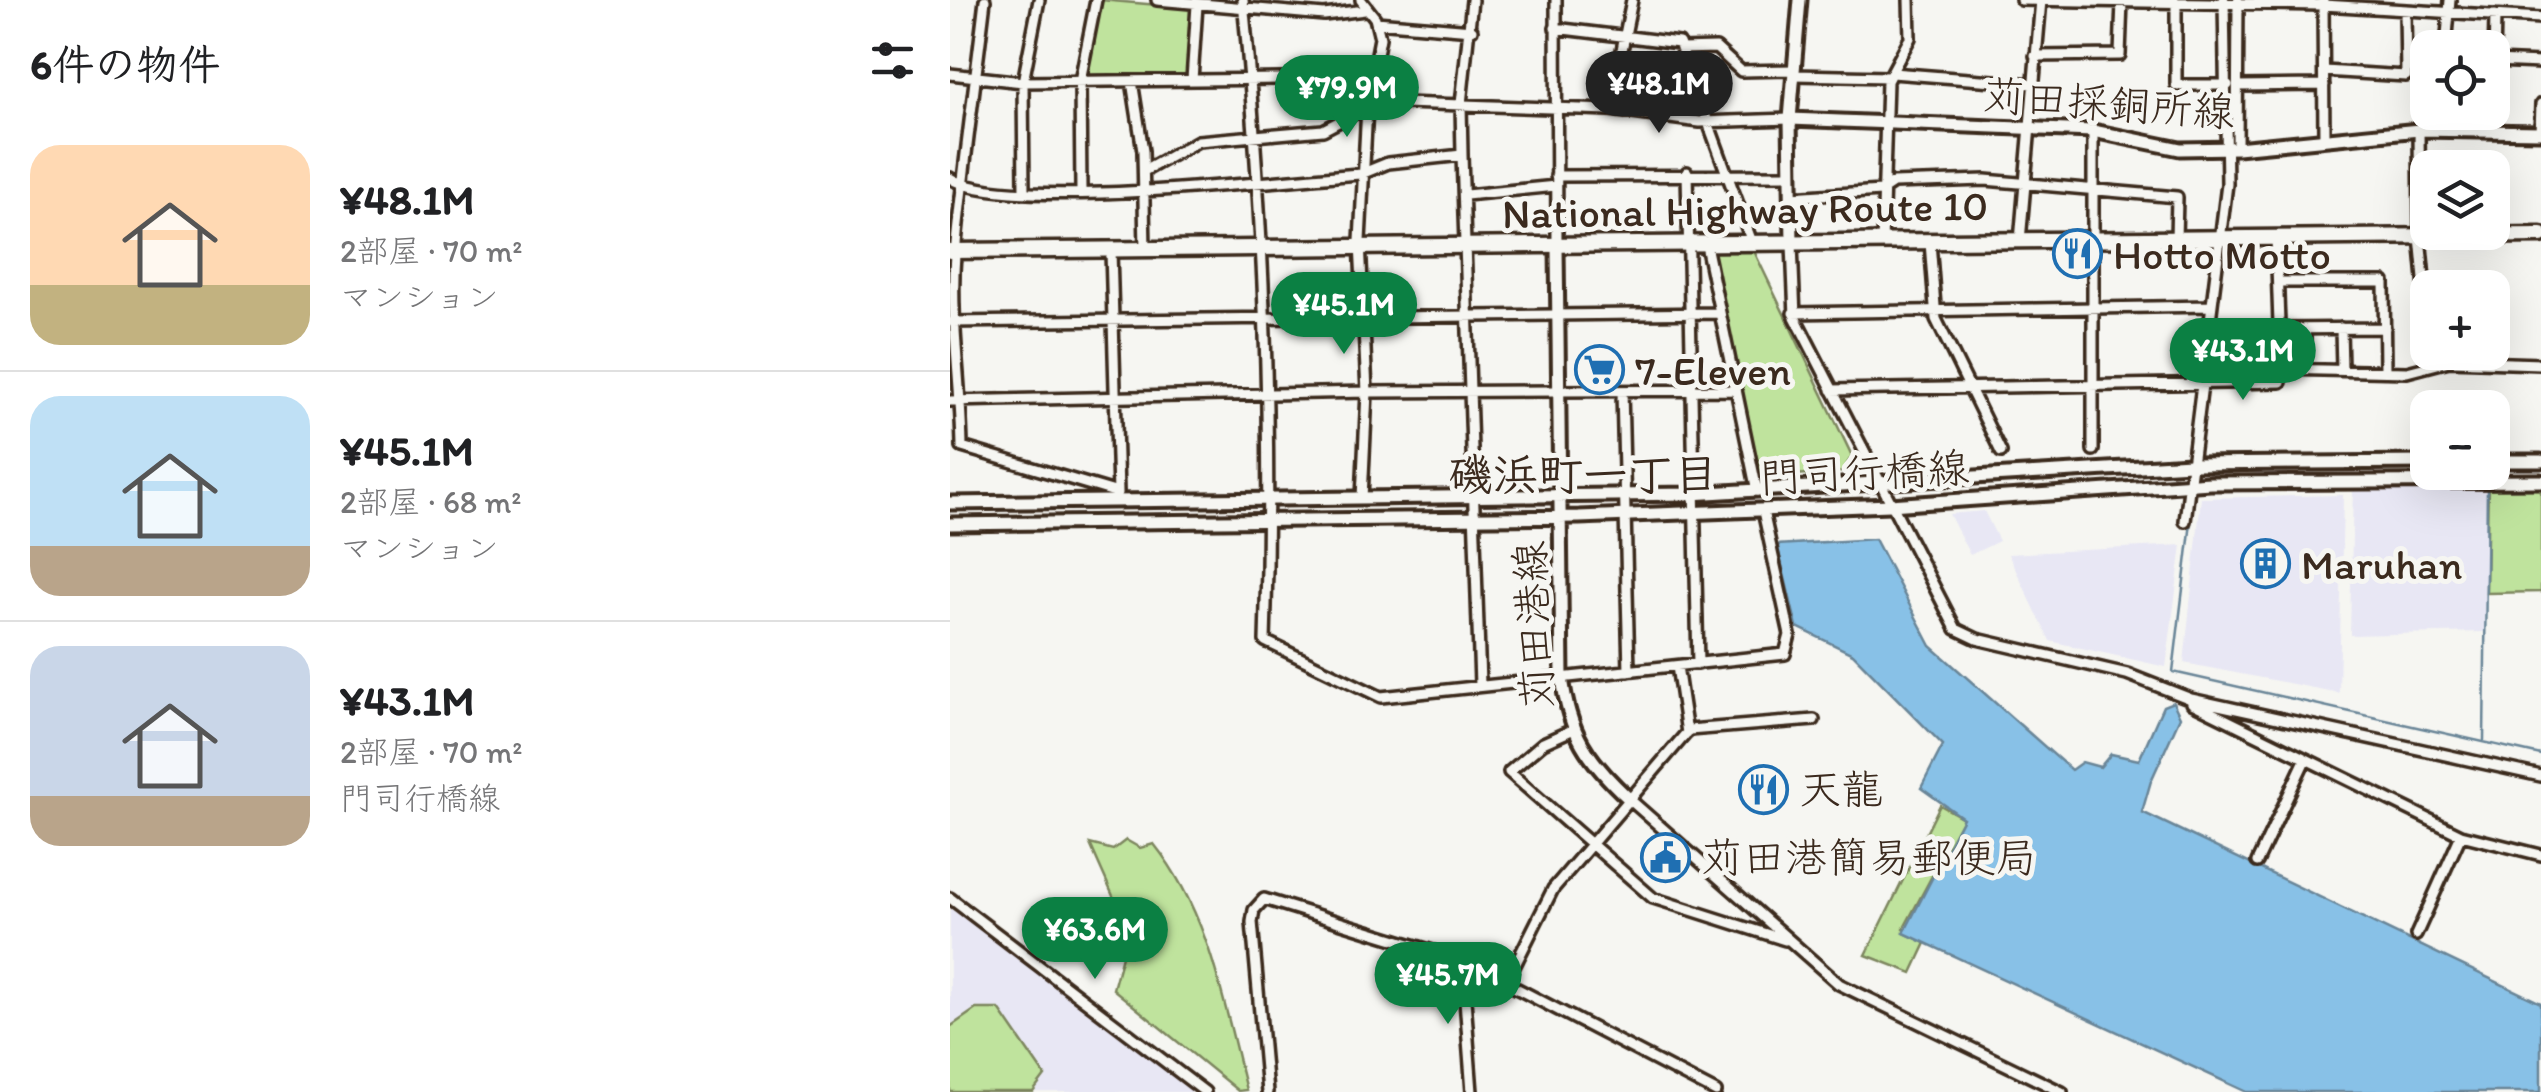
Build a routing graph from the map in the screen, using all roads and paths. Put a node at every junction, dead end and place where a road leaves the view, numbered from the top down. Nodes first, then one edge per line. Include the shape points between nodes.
1 (984, 0) edge
2 (1040, 0) edge
3 (1096, 0) edge
4 (1156, 0) edge
5 (1472, 0) edge
6 (1556, 0) edge
7 (1632, 0) edge
8 (1800, 0) edge
9 (1909, 0) edge
10 (2021, 0) edge
11 (2041, 0) edge
12 (2450, 0) edge
13 (2224, 1) edge
14 (2122, 2) edge
15 (2176, 2) edge
16 (2238, 2) edge
17 (2323, 3) edge
18 (1197, 4) junction
19 (1244, 4) edge
20 (1363, 5) edge
21 (2405, 10) junction
22 (2448, 12) junction
23 (2496, 15) junction
24 (2541, 18) edge
25 (1376, 22) junction
26 (1555, 28) junction
27 (1472, 30) junction
28 (2447, 30) edge
29 (1624, 35) junction
30 (1682, 49) junction
31 (2035, 56) junction
32 (2541, 64) edge
33 (2324, 71) junction
34 (1794, 73) junction
35 (950, 74) edge
36 (1890, 75) junction
37 (976, 77) junction
38 (1372, 78) junction
39 (1192, 80) junction
40 (1251, 80) junction
41 (1132, 81) junction
42 (1023, 82) junction
43 (1080, 82) junction
44 (2032, 84) junction
45 (2324, 84) junction
46 (2233, 86) junction
47 (1462, 104) junction
48 (2541, 104) edge
49 (1556, 107) junction
50 (1367, 108) junction
51 (1610, 110) junction
52 (1790, 119) junction
53 (1709, 121) junction
54 (1884, 121) junction
55 (2031, 128) junction
56 (2419, 130) joint
57 (2444, 130) edge
58 (2093, 131) junction
59 (2540, 132) edge
60 (1254, 135) junction
61 (2324, 138) junction
62 (2232, 148) junction
63 (2420, 150) edge
64 (1462, 155) junction
65 (1144, 171) junction
66 (1687, 172) junction
67 (1365, 173) junction
68 (1729, 175) junction
69 (1790, 175) junction
70 (950, 178) edge
71 (1556, 181) junction
72 (1258, 182) junction
73 (2027, 183) junction
74 (961, 187) junction
75 (2094, 190) junction
76 (1144, 191) junction
77 (1882, 191) junction
78 (1024, 192) junction
79 (1082, 192) junction
80 (1466, 195) junction
81 (1791, 197) junction
82 (2510, 229) edge
83 (2410, 231) edge
84 (2410, 231) edge
85 (2510, 232) edge
86 (2541, 232) edge
87 (2176, 235) junction
88 (2218, 235) junction
89 (2090, 236) junction
90 (2021, 237) junction
91 (2276, 237) junction
92 (1882, 239) junction
93 (1752, 240) junction
94 (1792, 240) junction
95 (1688, 241) junction
96 (1557, 242) junction
97 (1930, 242) junction
98 (1467, 243) junction
99 (1360, 244) junction
100 (1262, 245) junction
101 (1706, 245) junction
102 (953, 247) edge
103 (1145, 247) junction
104 (1112, 251) junction
105 (2278, 282) junction
106 (2211, 306) junction
107 (2094, 308) junction
108 (1935, 309) junction
109 (1719, 313) junction
110 (1793, 313) junction
111 (1690, 314) junction
112 (1468, 316) junction
113 (1559, 316) junction
114 (1262, 318) junction
115 (1360, 318) junction
116 (1112, 320) junction
117 (952, 322) edge
118 (2342, 328) junction
119 (2384, 328) junction
120 (2280, 329) junction
121 (2305, 329) junction
122 (2510, 364) edge
123 (2541, 364) edge
124 (2410, 368) edge
125 (2281, 369) junction
126 (2305, 369) junction
127 (2342, 370) junction
128 (2385, 371) junction
129 (2202, 385) junction
130 (2094, 386) junction
131 (1968, 388) junction
132 (1736, 390) junction
133 (1832, 390) junction
134 (1559, 391) junction
135 (1690, 391) junction
136 (1367, 392) junction
137 (1622, 392) junction
138 (1468, 393) junction
139 (1272, 394) junction
140 (1118, 398) junction
141 (963, 400) junction
142 (950, 401) edge
143 (2093, 450) dead end
144 (2002, 452) dead end
145 (2541, 461) edge
146 (2410, 462) edge
147 (2510, 462) edge
148 (2190, 464) junction
149 (2541, 481) edge
150 (1880, 484) junction
151 (2188, 484) junction
152 (1757, 491) junction
153 (1691, 494) junction
154 (1624, 495) junction
155 (1560, 496) junction
156 (1269, 498) junction
157 (1362, 498) junction
158 (1470, 498) junction
159 (950, 504) edge
160 (1890, 505) junction
161 (1763, 511) junction
162 (1692, 514) junction
163 (1624, 516) junction
164 (1472, 518) junction
165 (1560, 518) junction
166 (1270, 520) junction
167 (2185, 521) dead end
168 (950, 524) edge
169 (1698, 664) junction
170 (1677, 666) junction
171 (1629, 671) junction
172 (1562, 677) junction
173 (1480, 685) junction
174 (2191, 699) junction
175 (1814, 720) dead end
176 (1572, 730) junction
177 (1687, 733) junction
178 (2305, 760) junction
179 (2541, 776) edge
180 (1628, 798) junction
181 (2461, 835) junction
182 (1590, 843) junction
183 (2541, 856) edge
184 (2257, 862) dead end
185 (950, 898) edge
186 (2416, 935) dead end
187 (1791, 942) junction
188 (1462, 960) junction
189 (1507, 981) junction
190 (1205, 1092) edge
191 (1267, 1092) edge
192 (1472, 1092) edge
193 (1716, 1092) edge
194 (2062, 1092) edge

1 - 37 street
2 - 42 street
3 - 43 street
4 - 18 street
5 - 27 street
6 - 26 street
7 - 29 street
8 - 34 main road
9 - 36 street via 1910,38
10 - 11 street
11 - 14 street
11 - 31 street
12 - 22 street
13 - 15 street
13 - 16 street
13 - 46 street
14 - 15 street
14 - 31 street via 2120,55
15 - 46 street via 2176,86
16 - 17 street
16 - 46 street
17 - 21 street
17 - 33 street
18 - 19 street
18 - 39 street
19 - 20 street via 1324,15
19 - 40 street
20 - 25 street
21 - 22 street
21 - 33 street via 2406,76
22 - 23 street
22 - 28 street
23 - 24 street
23 - 32 street via 2494,61
25 - 27 street
25 - 38 street via 1380,44
26 - 29 street
26 - 49 street
27 - 47 street
29 - 30 street via 1672,39
29 - 51 street
30 - 34 street via 1716,48 1741,71
30 - 53 street
31 - 44 street
33 - 45 street
34 - 36 street
34 - 52 main road
35 - 37 street
36 - 44 street
36 - 54 street
37 - 42 street
37 - 74 street
38 - 40 street
38 - 50 street
39 - 40 street
39 - 41 street
40 - 60 street
41 - 43 street
41 - 65 street
42 - 43 street
42 - 78 street
43 - 79 street
44 - 55 street
45 - 46 street
45 - 61 street
46 - 62 street
47 - 49 street
47 - 50 street
47 - 64 street
48 - 59 street
49 - 51 street
49 - 71 street
50 - 60 street via 1331,128
50 - 67 street
51 - 53 street
52 - 53 street
52 - 54 main road, 苅田採銅所線
52 - 69 main road
53 - 68 street
54 - 55 main road, 苅田採銅所線
54 - 77 street
55 - 58 main road, 苅田採銅所線
55 - 73 street
56 - 61 main road, 苅田採銅所線
56 - 63 street
57 - 59 main road, 苅田採銅所線
58 - 62 main road, 苅田採銅所線 via 2180,150
58 - 75 street
60 - 65 street via 1198,141
60 - 72 street
61 - 62 main road, 苅田採銅所線
62 - 88 street
64 - 67 street via 1388,163
64 - 80 street
65 - 76 street
66 - 68 street
66 - 71 street
66 - 95 street
67 - 72 street
67 - 99 street
68 - 69 street
68 - 93 street
69 - 81 main road
70 - 74 street
71 - 80 street
71 - 96 street
72 - 76 street
72 - 100 street
73 - 75 street
73 - 77 street via 1894,183
73 - 90 street
74 - 78 street
74 - 102 street
75 - 87 street via 2177,197
75 - 89 street
76 - 79 street
76 - 103 street
77 - 81 street
77 - 92 street
78 - 79 street
80 - 98 street
81 - 94 main road
82 - 86 highway, National Highway Route 10
83 - 88 highway, National Highway Route 10
84 - 91 highway, National Highway Route 10
85 - 86 highway, National Highway Route 10
87 - 88 highway, National Highway Route 10
87 - 89 highway, National Highway Route 10
88 - 91 highway, National Highway Route 10
88 - 106 street
89 - 90 highway, National Highway Route 10
89 - 107 street
90 - 92 highway, National Highway Route 10
90 - 97 highway, National Highway Route 10
91 - 105 street
92 - 94 highway, National Highway Route 10
92 - 97 highway, National Highway Route 10
93 - 94 highway, National Highway Route 10
93 - 95 highway, National Highway Route 10
93 - 101 highway, National Highway Route 10
94 - 110 street
95 - 96 highway, National Highway Route 10
95 - 101 highway, National Highway Route 10
95 - 111 street
96 - 98 highway, National Highway Route 10
96 - 113 main road, 苅田港線
97 - 108 street
98 - 99 highway, National Highway Route 10
98 - 112 street
99 - 100 highway, National Highway Route 10
99 - 115 street
100 - 103 highway, National Highway Route 10
100 - 114 street
101 - 109 street
102 - 103 highway, National Highway Route 10
102 - 104 highway, National Highway Route 10
102 - 117 street
103 - 104 highway, National Highway Route 10
104 - 116 street
105 - 119 street via 2384,282
105 - 120 street
106 - 107 street
106 - 129 street
107 - 108 street
107 - 130 street
108 - 110 street
108 - 131 street
109 - 111 street
109 - 132 street
110 - 133 street
111 - 113 street
111 - 135 street
112 - 113 street
112 - 115 street
112 - 138 street
113 - 134 main road, 苅田港線
114 - 115 street
114 - 116 street
114 - 139 street
115 - 136 street
116 - 117 street
116 - 140 street
117 - 141 street
118 - 119 street
118 - 121 street
118 - 127 street
119 - 128 street
120 - 121 street
120 - 125 street
121 - 126 street
122 - 123 street
124 - 128 street
125 - 126 street
125 - 129 street via 2282,382
126 - 127 street
127 - 128 street
129 - 130 street
129 - 148 street
130 - 131 street
130 - 143 street
131 - 133 street
131 - 144 street
132 - 135 street
132 - 152 street
133 - 150 street
134 - 137 street
134 - 138 street
134 - 155 main road, 苅田港線
135 - 137 street
135 - 153 street
136 - 138 street
136 - 139 street
136 - 157 street
137 - 154 street
138 - 158 street
139 - 140 street
139 - 156 street
140 - 141 street
140 - 141 street via 1118,493 964,448
141 - 142 street
145 - 147 main road
146 - 148 main road, 門司行橋線
148 - 150 main road, 門司行橋線
148 - 151 street
149 - 151 main road, 門司行橋線
150 - 152 main road, 門司行橋線
150 - 160 street
151 - 160 main road, 門司行橋線
151 - 167 street
152 - 153 main road, 門司行橋線
153 - 154 main road, 門司行橋線
153 - 162 street
154 - 155 main road, 門司行橋線
154 - 163 street
155 - 158 main road, 門司行橋線
155 - 165 main road, 苅田港線
156 - 157 main road, 門司行橋線
156 - 159 main road, 門司行橋線
156 - 166 street
157 - 158 main road, 門司行橋線
158 - 164 street
160 - 161 main road, 門司行橋線
160 - 174 street via 1956,629 2127,674
161 - 162 main road, 門司行橋線
161 - 169 street via 1790,634 1785,654
162 - 163 main road, 門司行橋線
162 - 169 street
163 - 165 main road, 門司行橋線
163 - 171 street
164 - 165 main road, 門司行橋線
164 - 166 main road, 門司行橋線
164 - 173 street
165 - 172 main road, 苅田港線
166 - 168 main road, 門司行橋線
166 - 173 street via 1266,641 1382,697
169 - 170 street
170 - 171 street
170 - 177 street
171 - 172 street
172 - 173 street
172 - 176 main road, 苅田港線
174 - 178 street
174 - 179 street
175 - 177 street
176 - 180 main road, 苅田港線
176 - 182 street via 1543,743 1509,772
177 - 180 street
178 - 181 street
178 - 184 street
180 - 182 street
180 - 187 street
181 - 183 street
181 - 186 street
182 - 187 street via 1653,898
182 - 189 street via 1553,888
185 - 190 street
187 - 194 street via 1839,984
188 - 189 street
188 - 191 street via 1264,899 1252,922
188 - 192 street
189 - 193 street

